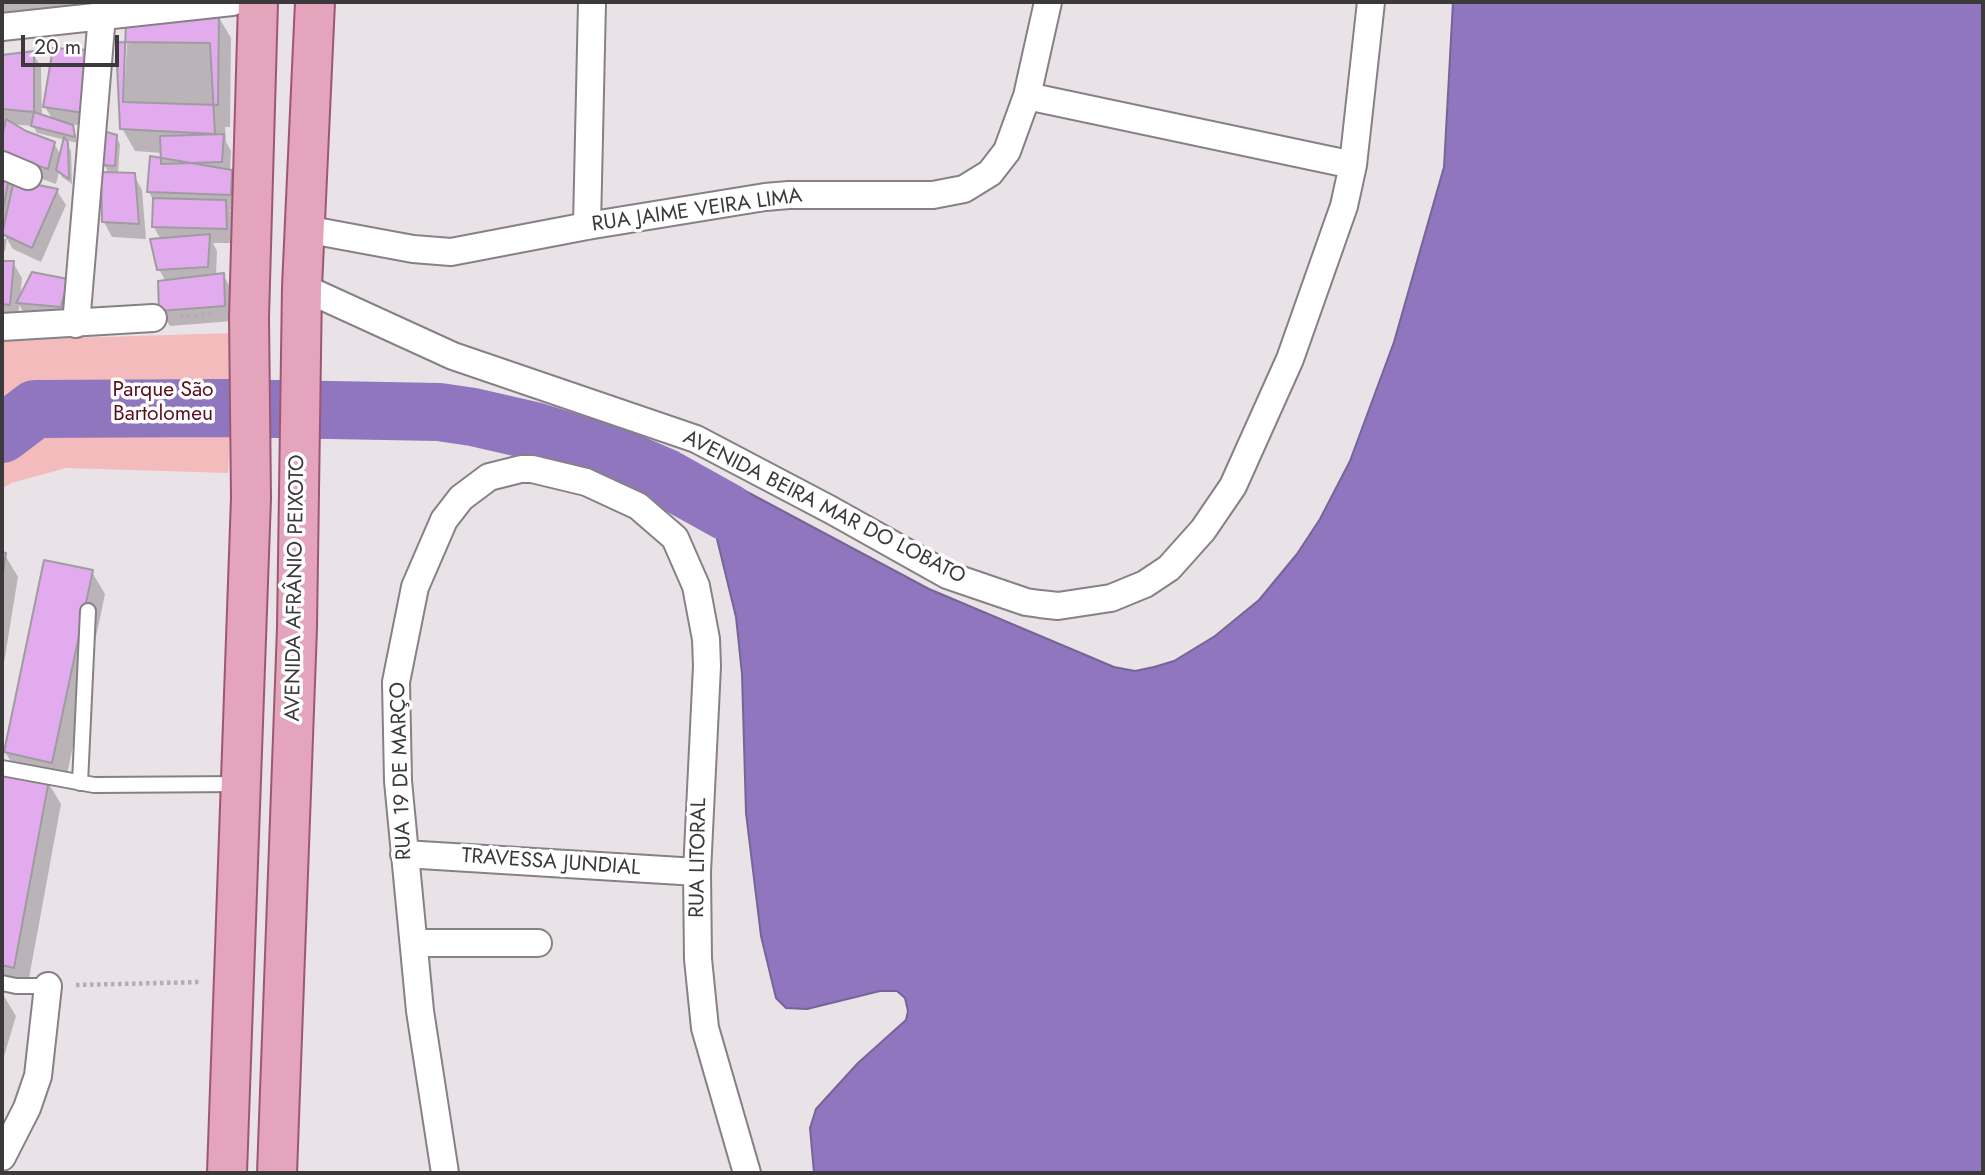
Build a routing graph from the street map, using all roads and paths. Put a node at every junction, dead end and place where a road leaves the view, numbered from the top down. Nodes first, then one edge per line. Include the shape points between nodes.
1 (232, 2) edge
2 (258, 2) edge
3 (314, 2) edge
4 (592, 2) edge
5 (1048, 2) edge
6 (1371, 2) edge
7 (102, 15) junction
8 (2, 27) edge
9 (1027, 96) junction
10 (2, 165) edge
11 (1353, 165) junction
12 (29, 176) dead end
13 (587, 226) junction
14 (305, 229) junction
15 (302, 304) junction
16 (249, 314) junction
17 (153, 318) joint
18 (76, 324) junction
19 (2, 327) edge
20 (677, 542) joint
21 (88, 611) dead end
22 (2, 768) edge
23 (80, 783) junction
24 (241, 784) junction
25 (404, 854) junction
26 (697, 872) junction
27 (415, 943) junction
28 (538, 943) dead end
29 (233, 982) junction
30 (2, 983) edge
31 (48, 986) junction
32 (228, 1120) junction
33 (2, 1154) edge
34 (212, 1173) edge
35 (227, 1173) edge
36 (277, 1173) edge
37 (446, 1173) edge
38 (747, 1173) edge

1 - 7 street
2 - 16 main road
3 - 14 main road, AVENIDA AFRÂNIO PEIXOTO
4 - 13 street
5 - 9 street, RUA JAIME VEIRA LIMA
6 - 11 street, AVENIDA BEIRA MAR DO LOBATO
7 - 8 street
7 - 18 street
9 - 11 street
9 - 13 street, RUA JAIME VEIRA LIMA via 1007,151 990,173 964,189 933,195 776,196
10 - 12 street
11 - 15 street, AVENIDA BEIRA MAR DO LOBATO via 1344,206 1290,359 1233,486 1169,568 1130,591 1083,603 1026,602 947,575 695,439
13 - 14 street, RUA JAIME VEIRA LIMA via 451,253
14 - 15 main road, AVENIDA AFRÂNIO PEIXOTO
15 - 36 main road, AVENIDA AFRÂNIO PEIXOTO via 297,628
16 - 17 path
16 - 24 main road via 251,498
17 - 18 street
18 - 19 street
20 - 25 street, RUA 19 DE MARÇO via 631,502 586,482 532,469 495,474 461,498 444,520 415,587 400,656 396,705
20 - 26 street, RUA LITORAL via 696,586 706,639
21 - 23 lane
22 - 23 lane
23 - 24 lane
24 - 29 main road
25 - 26 street, TRAVESSA JUNDIAL
25 - 27 street, RUA 19 DE MARÇO
26 - 38 street, RUA LITORAL via 705,1028
27 - 28 street
27 - 37 street, RUA 19 DE MARÇO via 420,1011
29 - 31 path
29 - 32 main road
30 - 31 lane
31 - 33 street via 38,1076
32 - 34 street
32 - 35 main road

